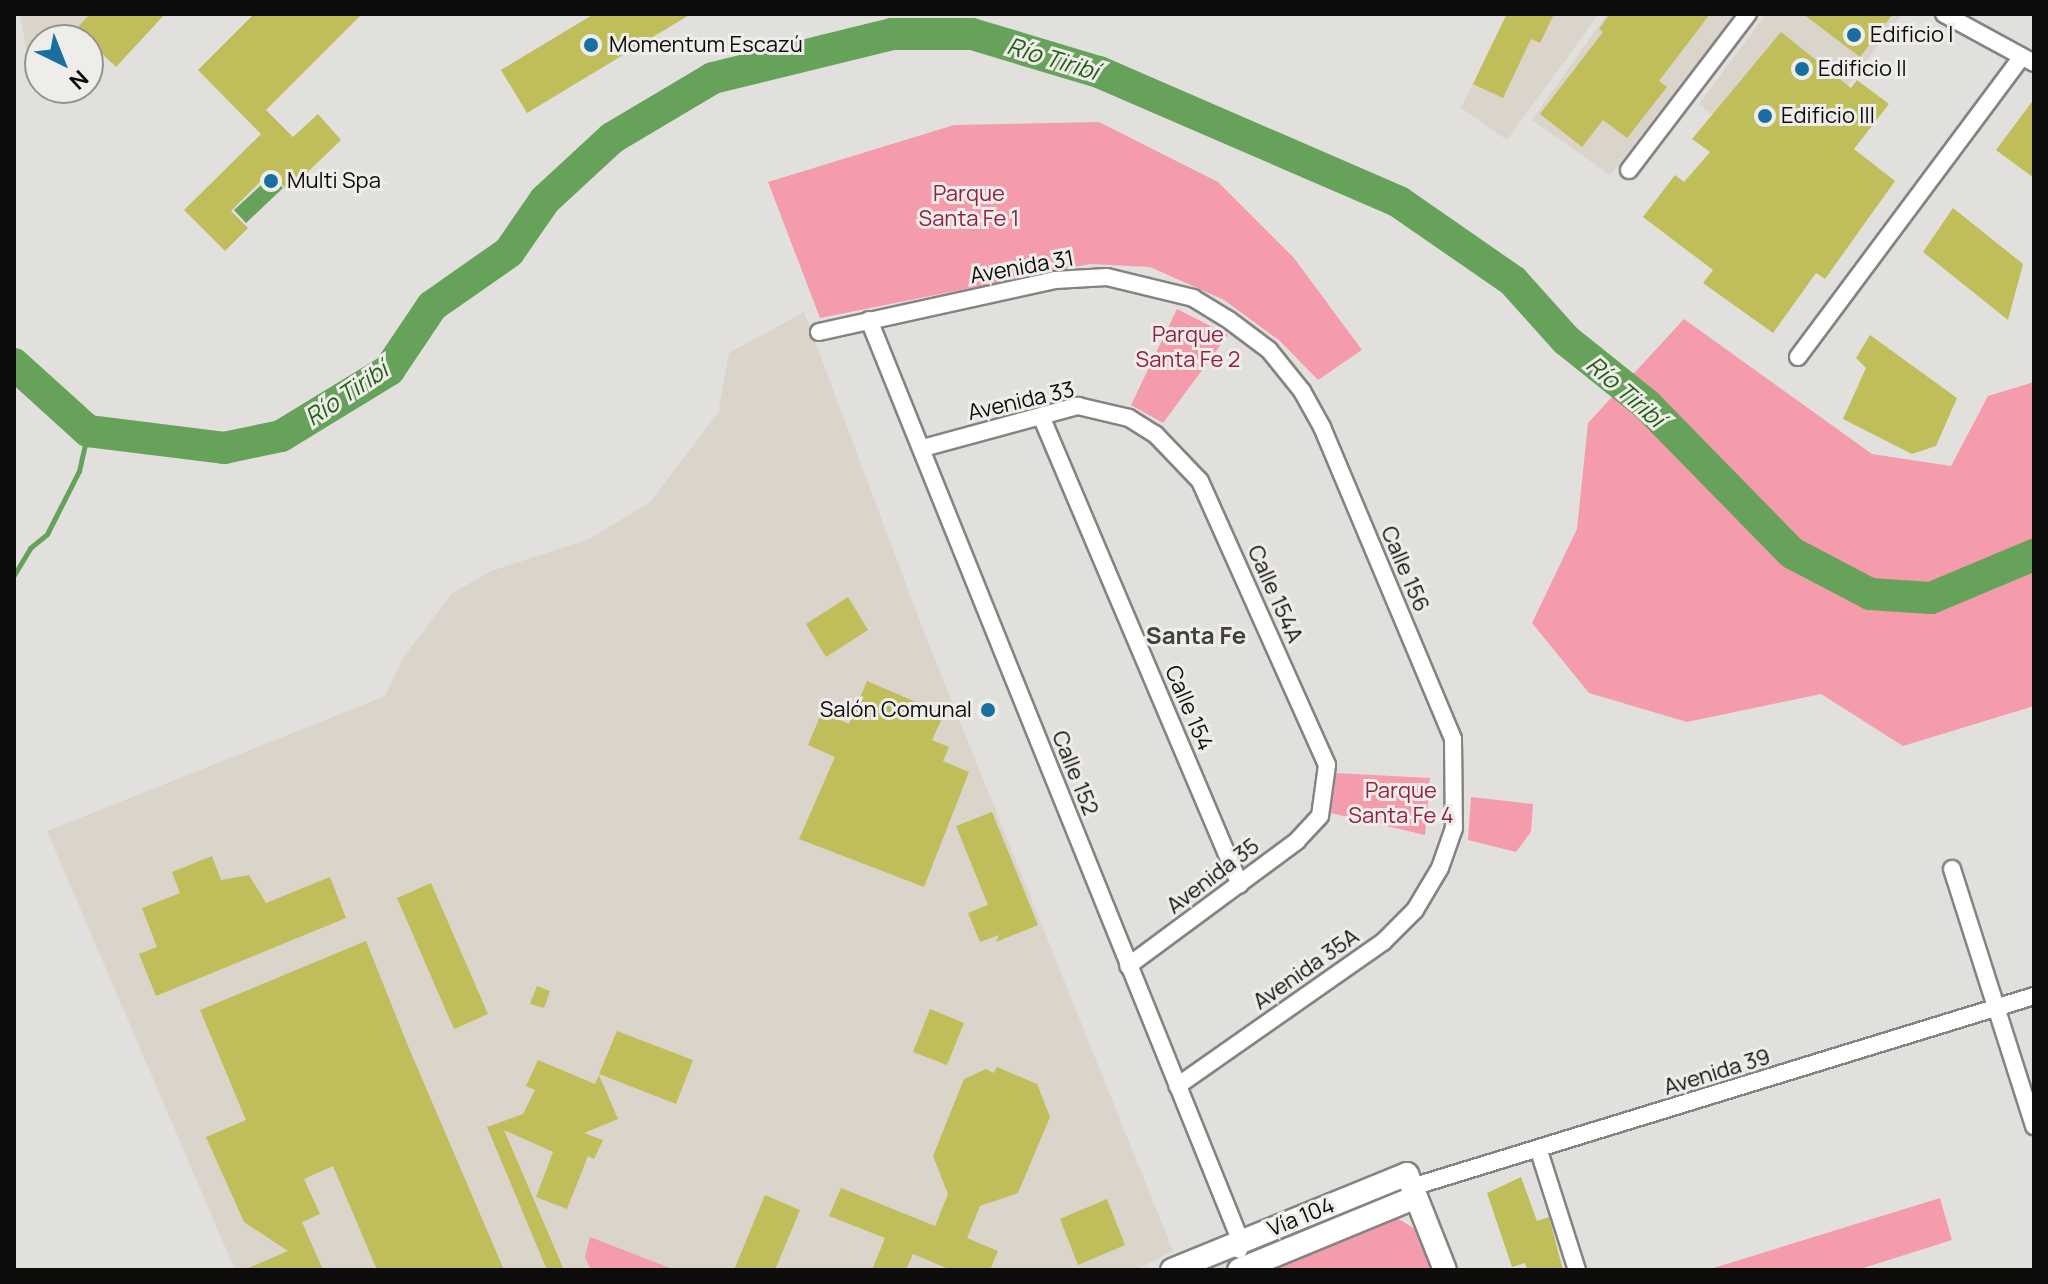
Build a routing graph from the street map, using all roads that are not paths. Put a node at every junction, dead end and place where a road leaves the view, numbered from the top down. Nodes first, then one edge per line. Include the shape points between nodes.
1 (1748, 14) edge
2 (1944, 14) edge
3 (2027, 61) edge
4 (1629, 170) dead end
5 (869, 320) junction
6 (1229, 320) joint
7 (819, 332) dead end
8 (1798, 357) dead end
9 (1041, 416) junction
10 (1129, 418) joint
11 (923, 448) junction
12 (1320, 816) joint
13 (1440, 868) joint
14 (1952, 869) dead end
15 (1240, 885) junction
16 (1128, 966) junction
17 (2034, 996) edge
18 (1997, 1007) junction
19 (1177, 1086) junction
20 (2034, 1126) edge
21 (1539, 1151) junction
22 (1414, 1192) junction
23 (1241, 1242) junction
24 (1172, 1270) edge
25 (1188, 1270) edge
26 (1239, 1270) edge
27 (1445, 1270) edge
28 (1577, 1270) edge

1 - 4 street
2 - 3 street
3 - 8 street
5 - 6 street, Avenida 31 via 1055,280 1107,277 1193,298
5 - 7 street, Avenida 31
5 - 11 street, Calle 152
6 - 13 street, Calle 156 via 1269,350 1322,427 1453,739 1454,828
9 - 10 street, Avenida 33 via 1078,406
9 - 11 street, Avenida 33
9 - 15 street, Calle 154
10 - 12 street, Calle 154A via 1182,456 1200,481 1327,765
11 - 16 street, Calle 152
12 - 15 street, Avenida 35
13 - 19 street, Avenida 35A via 1415,910 1383,942
14 - 18 street
15 - 16 street, Avenida 35
16 - 19 street, Calle 152
17 - 18 street, Avenida 39
18 - 20 street
18 - 21 street, Avenida 39
19 - 23 street, Calle 152
21 - 22 street, Avenida 39
21 - 28 street
22 - 23 main road, Vía 104 via 1407,1174
22 - 26 main road, Vía 104
22 - 27 main road
23 - 24 main road, Vía 104
23 - 25 street via 1239,1250

